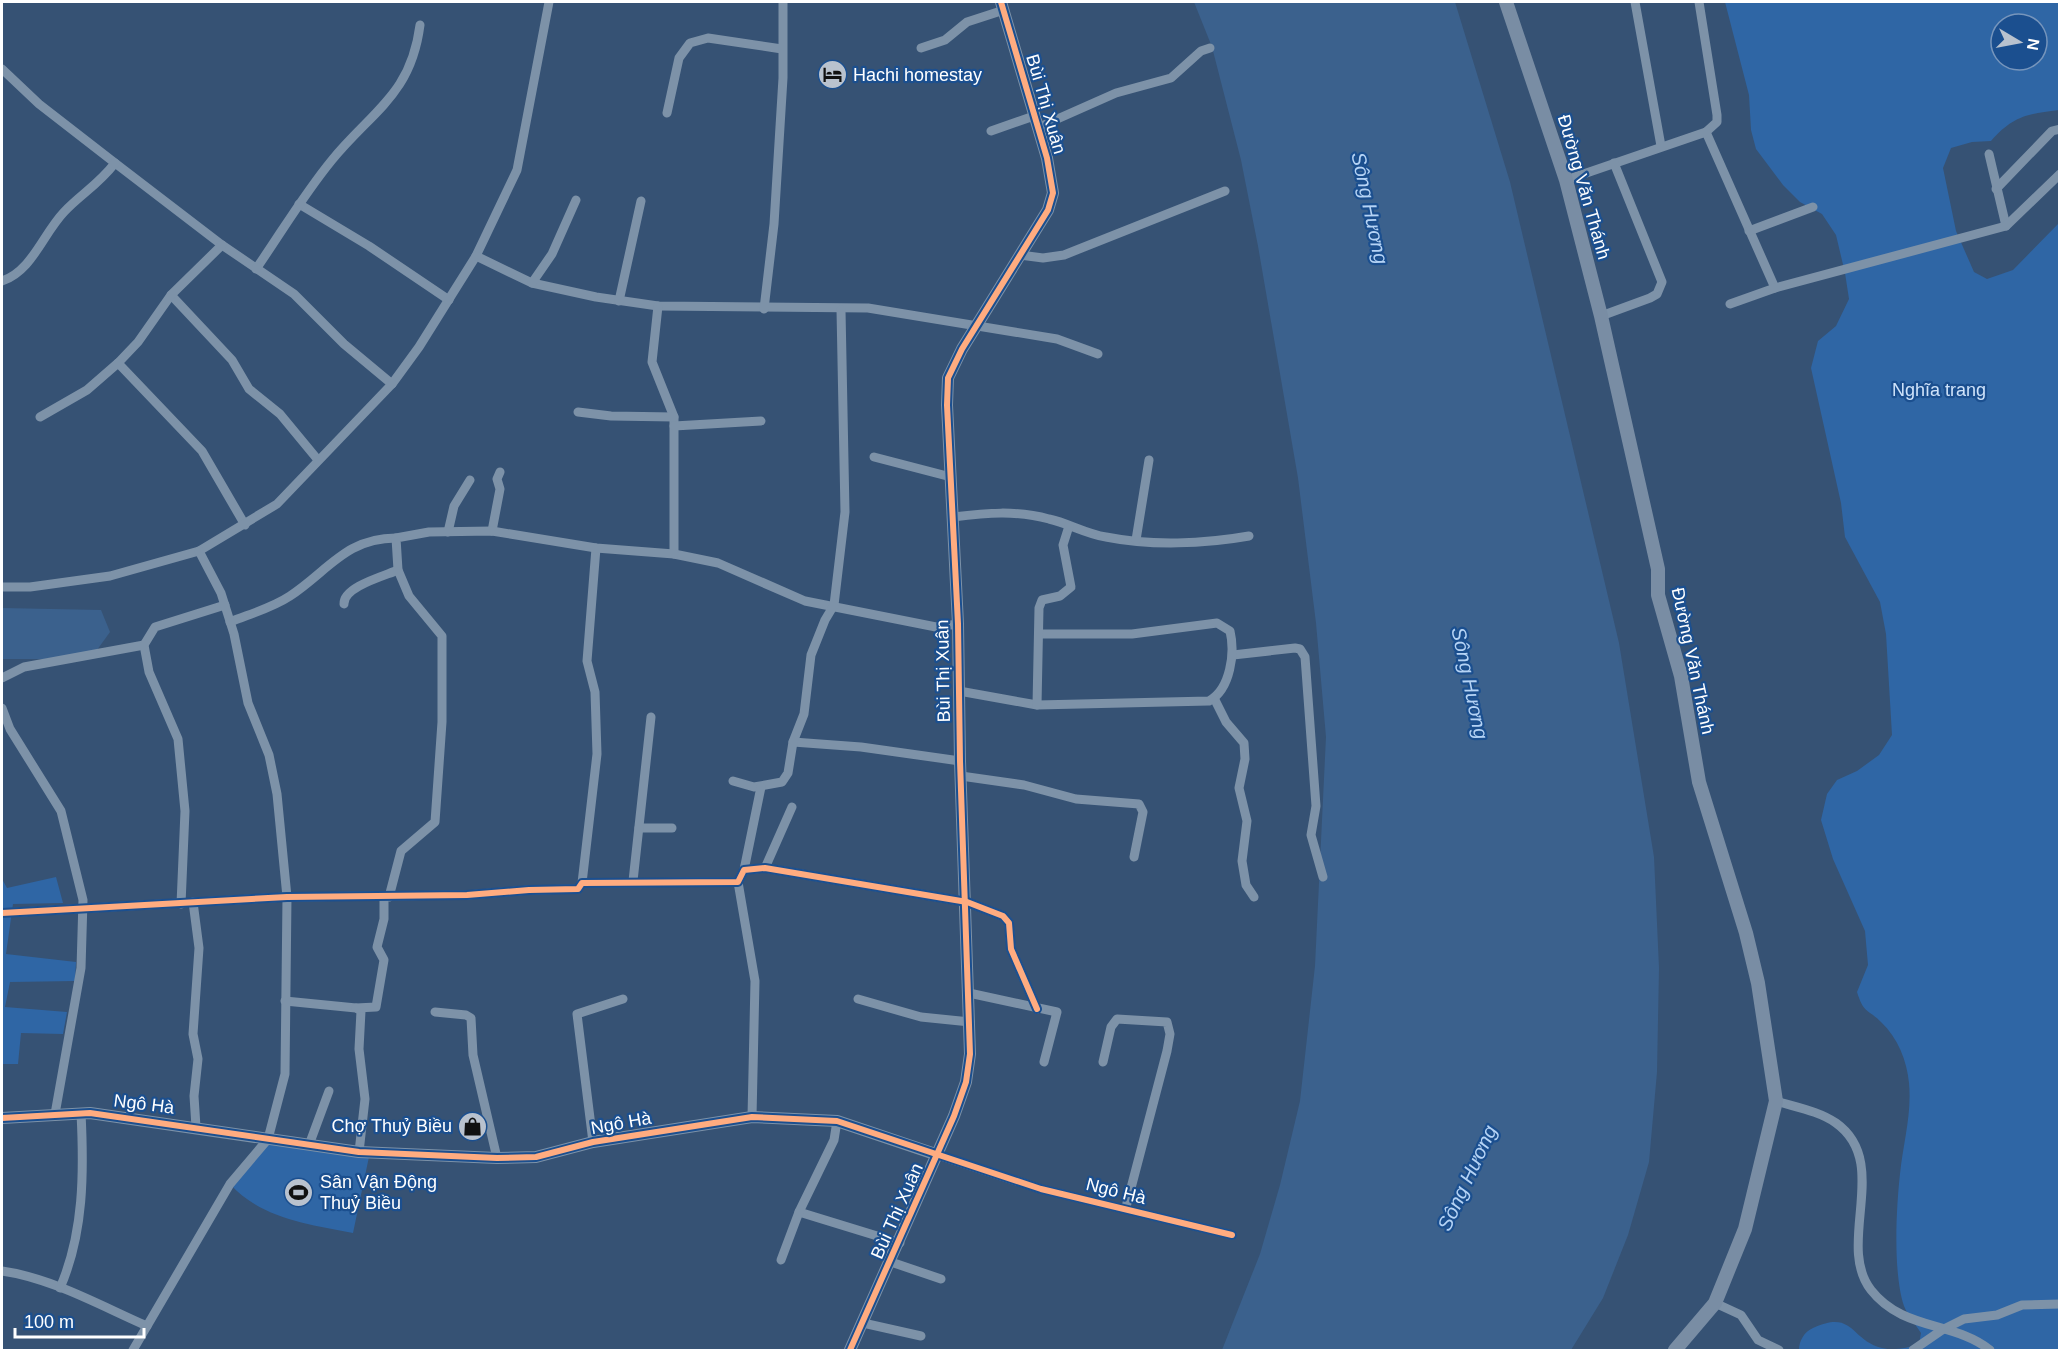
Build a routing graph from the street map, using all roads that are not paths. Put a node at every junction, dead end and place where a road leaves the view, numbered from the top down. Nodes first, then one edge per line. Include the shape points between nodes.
1 (549, 2) edge
2 (783, 2) edge
3 (1506, 2) edge
4 (1635, 2) edge
5 (1700, 2) edge
6 (1003, 6) edge
7 (420, 25) dead end
8 (921, 48) dead end
9 (1210, 48) dead end
10 (782, 49) junction
11 (2, 69) edge
12 (667, 113) dead end
13 (1035, 122) junction
14 (2060, 129) edge
15 (991, 131) dead end
16 (1706, 132) junction
17 (1661, 146) junction
18 (1989, 154) dead end
19 (115, 163) junction
20 (1614, 163) junction
21 (2060, 174) edge
22 (1566, 180) junction
23 (1996, 189) junction
24 (1225, 190) dead end
25 (576, 200) dead end
26 (641, 201) dead end
27 (299, 204) junction
28 (1813, 207) dead end
29 (2006, 226) junction
30 (1749, 231) junction
31 (222, 245) junction
32 (1020, 255) junction
33 (476, 256) junction
34 (256, 269) junction
35 (2, 281) edge
36 (532, 283) junction
37 (1775, 288) junction
38 (171, 295) junction
39 (449, 300) junction
40 (619, 301) junction
41 (1730, 304) dead end
42 (658, 306) junction
43 (764, 309) junction
44 (841, 310) junction
45 (1601, 316) junction
46 (975, 326) junction
47 (1098, 354) dead end
48 (118, 363) junction
49 (392, 384) junction
50 (578, 412) dead end
51 (40, 417) dead end
52 (761, 421) dead end
53 (674, 422) junction
54 (874, 457) dead end
55 (318, 460) junction
56 (1149, 460) dead end
57 (500, 472) dead end
58 (951, 477) junction
59 (470, 480) dead end
60 (953, 517) junction
61 (244, 525) junction
62 (1069, 526) junction
63 (492, 531) junction
64 (448, 532) junction
65 (1249, 536) dead end
66 (396, 538) junction
67 (1136, 540) junction
68 (596, 548) junction
69 (199, 551) junction
70 (674, 554) junction
71 (398, 570) junction
72 (2, 586) edge
73 (344, 604) dead end
74 (225, 605) junction
75 (834, 605) junction
76 (230, 622) junction
77 (958, 624) junction
78 (1039, 634) junction
79 (144, 645) junction
80 (1233, 655) junction
81 (2, 678) edge
82 (959, 692) junction
83 (1214, 698) junction
84 (1037, 705) junction
85 (2, 708) edge
86 (651, 717) dead end
87 (793, 742) junction
88 (960, 761) junction
89 (961, 776) junction
90 (733, 781) dead end
91 (761, 787) junction
92 (792, 807) dead end
93 (639, 828) junction
94 (672, 828) dead end
95 (1134, 857) dead end
96 (765, 868) junction
97 (744, 870) junction
98 (1323, 877) dead end
99 (633, 881) junction
100 (738, 882) junction
101 (582, 883) junction
102 (287, 897) junction
103 (387, 897) junction
104 (1254, 897) dead end
105 (193, 902) junction
106 (967, 902) junction
107 (181, 904) junction
108 (84, 910) junction
109 (2, 913) edge
110 (969, 993) junction
111 (623, 999) dead end
112 (858, 999) dead end
113 (285, 1001) junction
114 (356, 1008) junction
115 (1037, 1009) junction
116 (435, 1012) dead end
117 (970, 1022) junction
118 (1044, 1062) dead end
119 (1102, 1062) dead end
120 (329, 1091) dead end
121 (1776, 1101) junction
122 (81, 1113) junction
123 (55, 1114) junction
124 (752, 1117) junction
125 (2, 1118) edge
126 (837, 1122) junction
127 (196, 1127) junction
128 (268, 1139) junction
129 (593, 1142) junction
130 (309, 1145) junction
131 (358, 1152) junction
132 (938, 1155) junction
133 (497, 1158) junction
134 (1126, 1207) junction
135 (799, 1212) junction
136 (1232, 1235) dead end
137 (900, 1243) junction
138 (781, 1260) dead end
139 (891, 1262) junction
140 (2, 1271) edge
141 (941, 1279) dead end
142 (60, 1288) junction
143 (1715, 1303) junction
144 (2060, 1304) edge
145 (863, 1323) junction
146 (147, 1326) junction
147 (1942, 1330) junction
148 (921, 1336) dead end
149 (133, 1350) edge
150 (850, 1350) edge
151 (1675, 1350) edge
152 (1779, 1350) edge
153 (1913, 1350) edge
154 (1990, 1350) edge

1 - 33 street via 517,170
2 - 10 street
3 - 22 main road, Đường Văn Thánh
4 - 17 street
5 - 16 street via 1717,116 1717,122
6 - 8 street via 967,22 945,40
6 - 13 street, Bùi Thị Xuân
7 - 27 street via 412,61 392,96 342,148
9 - 13 street via 1171,78
10 - 12 street via 708,38 690,43 679,58
10 - 43 street via 774,224
11 - 19 street via 39,104
13 - 15 street
13 - 32 street, Bùi Thị Xuân via 1053,193 1048,210
14 - 23 street via 2047,135
16 - 17 street
16 - 30 street
17 - 20 street
18 - 23 street
19 - 31 street
19 - 35 street via 97,185 63,213 29,261
20 - 22 street
20 - 45 street via 1662,282 1657,294 1650,298
21 - 29 street
22 - 45 main road, Đường Văn Thánh
23 - 29 street
24 - 32 street via 1064,255
25 - 36 street via 552,254
26 - 40 street
27 - 34 street
27 - 39 street
28 - 30 street
29 - 37 street
30 - 37 street
31 - 34 street
31 - 38 street
32 - 46 street, Bùi Thị Xuân
33 - 36 street
33 - 39 street
34 - 49 street via 294,294
36 - 40 street
37 - 41 street
38 - 48 street
38 - 55 street via 232,360 249,389 288,422
39 - 49 street
40 - 42 street
42 - 43 street
42 - 53 street via 652,362
43 - 44 street
44 - 46 street via 868,308
44 - 75 street via 845,512
45 - 121 main road, Đường Văn Thánh via 1658,570 1658,595 1681,676 1699,782 1755,973
46 - 47 street via 1057,339
46 - 58 street, Bùi Thị Xuân via 948,378
48 - 51 street via 87,390
48 - 61 street via 202,451
49 - 55 street
50 - 53 street
52 - 53 street
53 - 70 street
54 - 58 street
55 - 61 street via 277,504
56 - 67 street
57 - 63 street
58 - 60 street, Bùi Thị Xuân
59 - 64 street via 454,506
60 - 62 street via 1005,511
60 - 77 street, Bùi Thị Xuân
61 - 69 street
62 - 67 street via 1106,537
62 - 78 street via 1063,544 1071,587 1040,603
63 - 64 street
63 - 68 street
64 - 66 street
65 - 67 street via 1211,541
66 - 71 street
66 - 76 street via 354,545 287,598
68 - 70 street
68 - 101 street via 587,661 595,692 597,754
69 - 72 street via 110,576 30,587
69 - 74 street
70 - 75 street via 718,563 805,601
71 - 73 street via 350,590
71 - 103 street via 409,596 442,636 442,722 435,822 401,851
74 - 76 street
74 - 79 street via 155,627
75 - 77 street via 936,627
75 - 87 street via 811,655 804,714
76 - 102 street via 248,703 273,774
77 - 82 street, Bùi Thị Xuân
78 - 80 street via 1132,634 1217,623 1230,631
78 - 84 street
79 - 81 street via 24,667
79 - 107 street via 149,672 178,739 185,811
80 - 83 street via 1226,679
80 - 98 street via 1295,648 1305,657 1316,806 1311,835
82 - 84 street
82 - 88 street, Bùi Thị Xuân
83 - 84 street
83 - 104 street via 1226,722 1244,743 1239,788 1247,821 1242,861 1246,885
85 - 108 street via 10,729 61,811
86 - 93 street
87 - 88 street
87 - 91 street via 788,773 782,782
88 - 89 street, Bùi Thị Xuân
89 - 95 street via 1024,785 1076,799 1139,804 1143,812
89 - 106 street, Bùi Thị Xuân
90 - 91 street
91 - 97 street
92 - 96 street
93 - 94 street
93 - 99 street
96 - 97 street
96 - 106 street
97 - 100 street
99 - 100 street
99 - 101 street
100 - 124 street via 755,981
101 - 103 street via 578,889
102 - 103 street
102 - 105 street
102 - 113 street
103 - 114 street via 377,947 384,960 376,1007
105 - 107 street
105 - 127 street via 199,948 193,1034 198,1059
106 - 110 street, Bùi Thị Xuân
106 - 115 street via 1003,916 1009,923 1011,949
107 - 108 street
108 - 109 street
108 - 123 street via 81,968
110 - 115 street
110 - 117 street, Bùi Thị Xuân
111 - 129 street via 577,1014
112 - 117 street via 921,1017
113 - 114 street
113 - 128 street via 285,1074
114 - 131 street via 362,1015 359,1049 365,1099
115 - 118 street via 1058,1014
116 - 133 street via 471,1018 473,1055
117 - 132 street, Bùi Thị Xuân via 966,1082
119 - 134 street via 1111,1027 1118,1019 1167,1022 1167,1051
120 - 130 street
121 - 143 main road, Đường Văn Thánh via 1745,1229
121 - 147 street via 1836,1123 1849,1138 1859,1158 1863,1186 1859,1267 1870,1289 1891,1310
122 - 123 street, Ngô Hà
122 - 127 street, Ngô Hà
122 - 142 street via 80,1216 76,1242
123 - 125 street, Ngô Hà
124 - 126 street, Ngô Hà
124 - 129 street, Ngô Hà
126 - 132 street, Ngô Hà
126 - 135 street via 834,1140
127 - 128 street, Ngô Hà
128 - 130 street, Ngô Hà
128 - 146 street via 230,1184
129 - 133 street, Ngô Hà via 536,1157
130 - 131 street, Ngô Hà
131 - 133 street, Ngô Hà
132 - 134 street, Ngô Hà via 1041,1189
132 - 137 street, Bùi Thị Xuân
134 - 136 street, Ngô Hà
135 - 137 street
135 - 138 street
137 - 139 street, Bùi Thị Xuân
139 - 141 street
139 - 145 street, Bùi Thị Xuân
140 - 142 street
142 - 146 street
143 - 151 main road, Đường Văn Thánh
143 - 152 street via 1741,1315 1758,1340
144 - 147 street via 2022,1305 1997,1315 1964,1319
145 - 148 street
145 - 150 street, Bùi Thị Xuân
146 - 149 street
147 - 153 street
147 - 154 street

